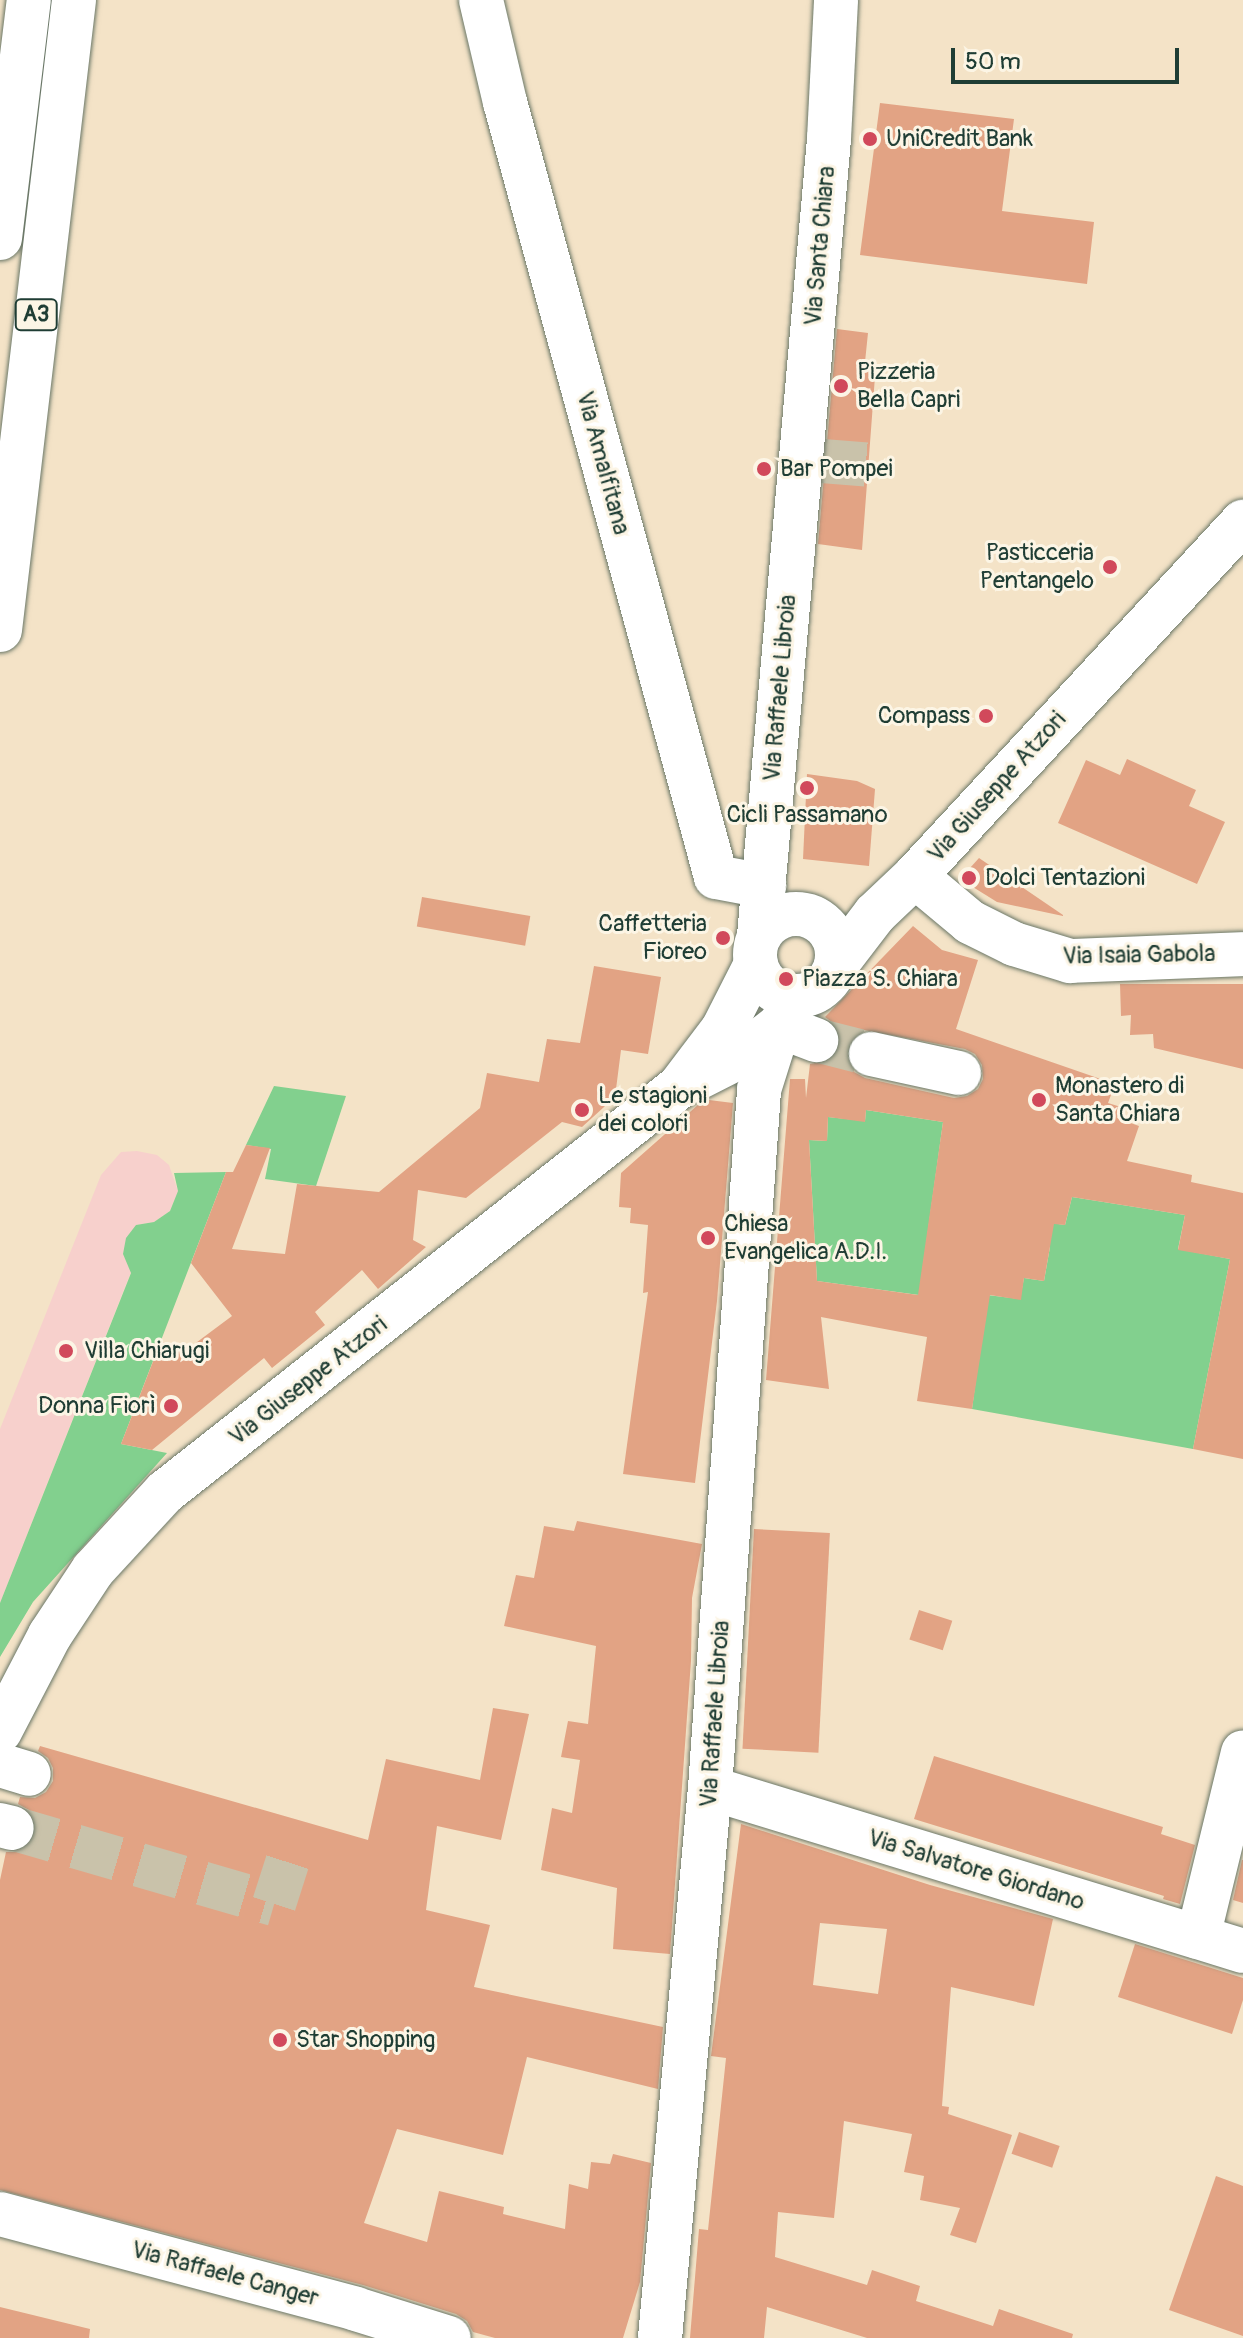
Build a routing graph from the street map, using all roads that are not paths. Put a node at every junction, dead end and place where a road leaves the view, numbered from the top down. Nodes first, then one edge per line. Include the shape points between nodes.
1 (29, 0) edge
2 (74, 0) edge
3 (481, 0) edge
4 (836, 0) edge
5 (0, 238) edge
6 (807, 470) joint
7 (1243, 522) edge
8 (1225, 560) edge
9 (0, 630) edge
10 (915, 876) junction
11 (875, 914) junction
12 (775, 923) junction
13 (1243, 954) edge
14 (836, 965) junction
15 (798, 1020) junction
16 (871, 1054) tunnel mouth
17 (740, 1058) junction
18 (959, 1073) dead end
19 (0, 1731) edge
20 (1243, 1752) edge
21 (710, 1788) junction
22 (1198, 1937) junction
23 (1243, 1951) edge
24 (0, 2214) edge
25 (449, 2338) edge
26 (660, 2338) edge

1 - 5 main road
2 - 9 main road, A3
3 - 12 main road, Via Amalfitana via 716,877
4 - 6 main road, Via Santa Chiara
6 - 12 main road, Via Raffaele Libroia
7 - 8 main road, Via Giuseppe Atzori
8 - 10 main road, Via Giuseppe Atzori via 1116,656
10 - 11 main road, Via Giuseppe Atzori
10 - 13 main road, Via Isaia Gabola via 970,922 1014,944 1070,961
11 - 12 main road
11 - 14 main road, Via Giuseppe Atzori
12 - 14 main road via 828,928
12 - 15 main road via 767,984
12 - 17 main road
14 - 15 main road, Via Giuseppe Atzori
15 - 17 main road, Via Giuseppe Atzori
16 - 18 main road
17 - 19 main road, Via Giuseppe Atzori via 679,1087 165,1492 93,1570 50,1635
17 - 21 main road, Via Raffaele Libroia
20 - 22 main road
21 - 22 main road, Via Salvatore Giordano
21 - 26 main road, Via Raffaele Libroia
22 - 23 main road, Via Salvatore Giordano
24 - 25 main road, Via Raffaele Canger

